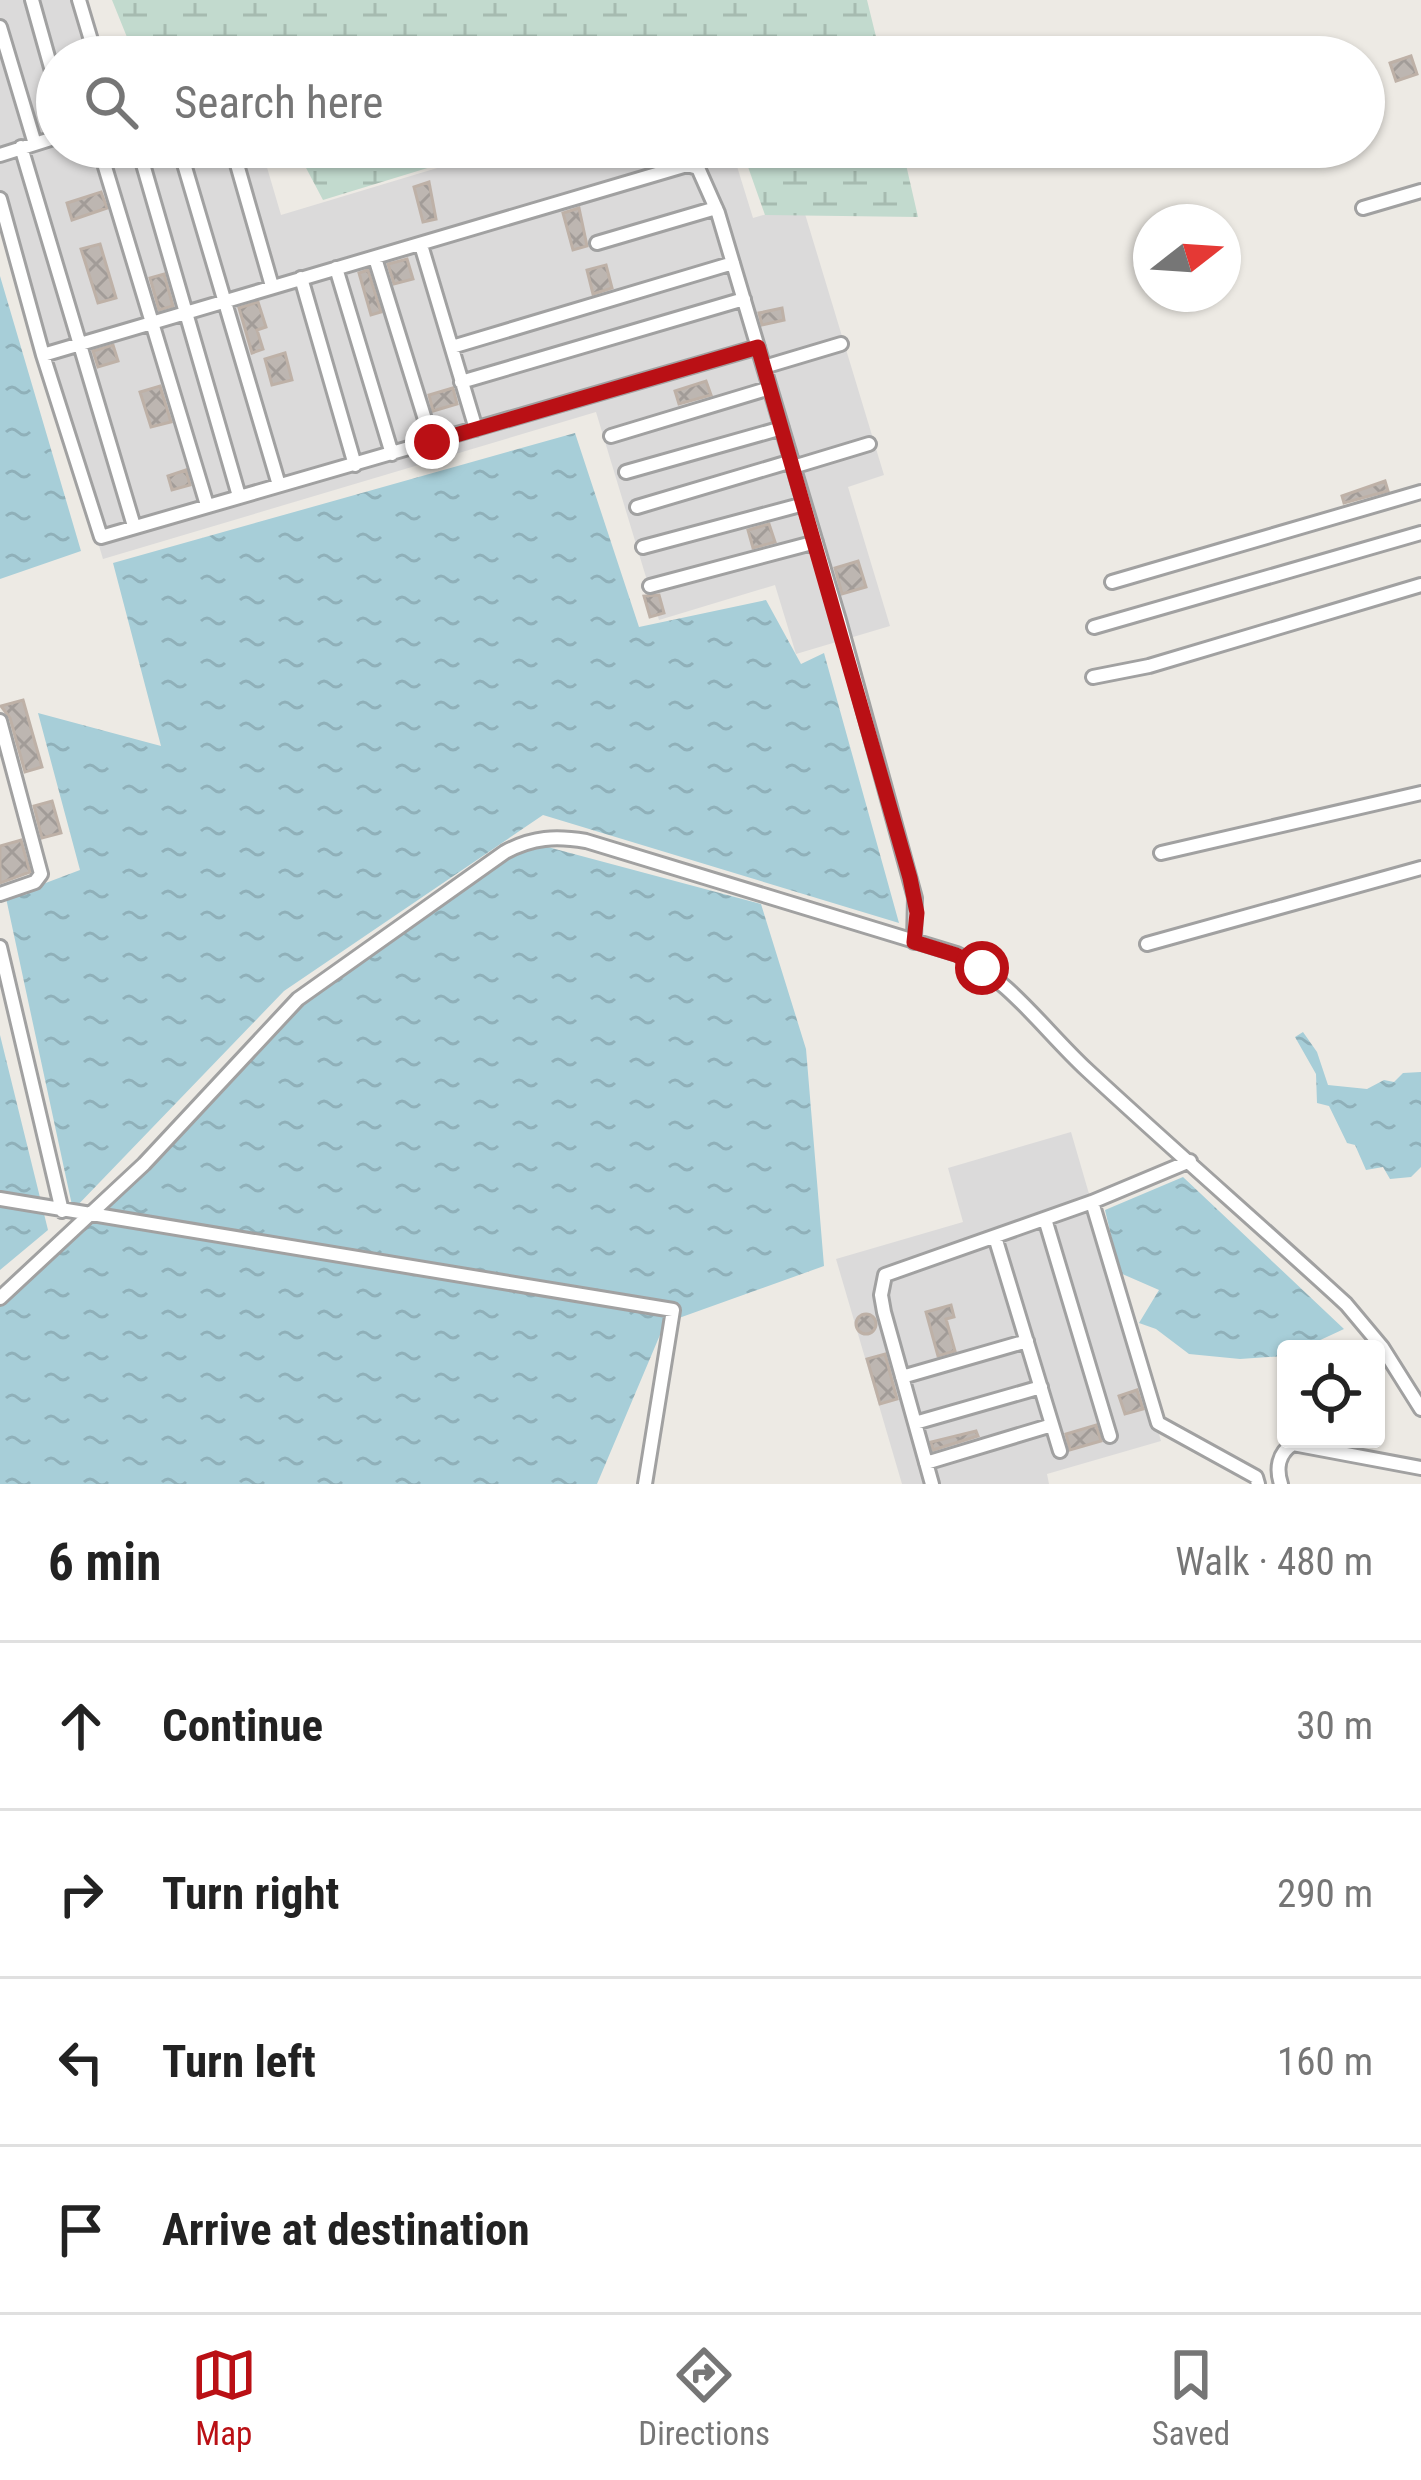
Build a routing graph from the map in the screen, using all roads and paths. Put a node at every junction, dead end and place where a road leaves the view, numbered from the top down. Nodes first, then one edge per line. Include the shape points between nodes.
1 (32, 0) edge
2 (79, 0) edge
3 (0, 27) edge
4 (42, 36) edge
5 (90, 36) edge
6 (36, 144) edge
7 (28, 146) junction
8 (0, 155) edge
9 (105, 168) edge
10 (144, 168) edge
11 (185, 168) edge
12 (238, 168) edge
13 (677, 168) edge
14 (698, 168) edge
15 (1421, 191) edge
16 (0, 199) edge
17 (716, 208) junction
18 (1363, 208) dead end
19 (597, 243) dead end
20 (421, 245) junction
21 (375, 258) junction
22 (733, 263) junction
23 (336, 268) junction
24 (301, 278) junction
25 (272, 286) junction
26 (744, 299) junction
27 (222, 303) junction
28 (189, 312) junction
29 (150, 324) junction
30 (81, 344) junction
31 (841, 344) dead end
32 (452, 347) junction
33 (758, 347) junction
34 (43, 355) junction
35 (764, 367) junction
36 (461, 382) junction
37 (770, 388) junction
38 (782, 428) junction
39 (476, 429) junction
40 (611, 436) dead end
41 (432, 442) junction
42 (869, 444) dead end
43 (392, 454) junction
44 (792, 464) junction
45 (355, 465) junction
46 (626, 472) dead end
47 (279, 485) junction
48 (1421, 492) edge
49 (239, 496) junction
50 (804, 504) junction
51 (207, 505) junction
52 (637, 507) dead end
53 (134, 526) junction
54 (1421, 533) edge
55 (816, 542) junction
56 (644, 548) dead end
57 (1112, 582) dead end
58 (1421, 585) edge
59 (650, 586) dead end
60 (1094, 627) dead end
61 (1093, 677) dead end
62 (0, 721) edge
63 (1421, 793) edge
64 (1161, 853) dead end
65 (1421, 868) edge
66 (0, 894) edge
67 (914, 942) junction
68 (1148, 944) dead end
69 (0, 947) edge
70 (1190, 1161) junction
71 (0, 1199) edge
72 (1092, 1202) junction
73 (62, 1211) junction
74 (91, 1216) junction
75 (1045, 1219) junction
76 (994, 1238) junction
77 (0, 1298) edge
78 (1027, 1341) junction
79 (902, 1377) junction
80 (1041, 1388) junction
81 (1421, 1409) edge
82 (915, 1424) junction
83 (1052, 1425) junction
84 (1110, 1436) dead end
85 (1060, 1451) dead end
86 (926, 1463) junction
87 (1421, 1468) edge
88 (645, 1484) edge
89 (932, 1484) edge
90 (1258, 1484) edge
91 (1280, 1484) edge

1 - 4 street
2 - 5 street
3 - 7 street
6 - 7 street
7 - 8 street
7 - 30 street
9 - 29 street
10 - 28 street
11 - 27 street
12 - 25 street
13 - 20 street
14 - 17 street
15 - 18 street
16 - 34 street
17 - 19 street
17 - 22 street
20 - 21 street
20 - 32 street
21 - 23 street
21 - 41 street
22 - 26 street
22 - 32 street
23 - 24 street
23 - 43 street
24 - 25 street
24 - 45 street
25 - 27 street
26 - 33 street
26 - 36 street
27 - 28 street
27 - 47 street
28 - 29 street
28 - 49 street
29 - 30 street
29 - 51 street
30 - 34 street
30 - 53 street
31 - 35 street
32 - 36 street
33 - 35 street
33 - 39 street
34 - 53 street via 100,537
35 - 37 street
36 - 39 street
37 - 38 street
37 - 40 street
38 - 44 street
38 - 46 street
39 - 41 street
41 - 43 street
42 - 44 street
43 - 45 street
44 - 50 street
44 - 52 street
45 - 47 street
47 - 49 street
48 - 57 street
49 - 51 street
50 - 55 street
50 - 56 street
51 - 53 street
54 - 60 street
55 - 59 street
55 - 67 street via 910,878
58 - 61 street
62 - 66 street via 41,874
63 - 64 street
65 - 68 street
67 - 70 street via 982,968
67 - 74 street via 586,841 530,842 298,999
69 - 73 street
70 - 72 street
70 - 81 street via 1346,1304
71 - 73 street
72 - 75 street
72 - 90 street via 1157,1423
73 - 74 street
74 - 77 street
74 - 88 street via 674,1310
75 - 76 street
75 - 84 street
76 - 78 street
76 - 79 street via 885,1275 880,1295
78 - 79 street
78 - 80 street
79 - 82 street
80 - 82 street
80 - 83 street
82 - 86 street
83 - 85 street
83 - 86 street
86 - 89 street
87 - 91 street via 1293,1444 1280,1458

